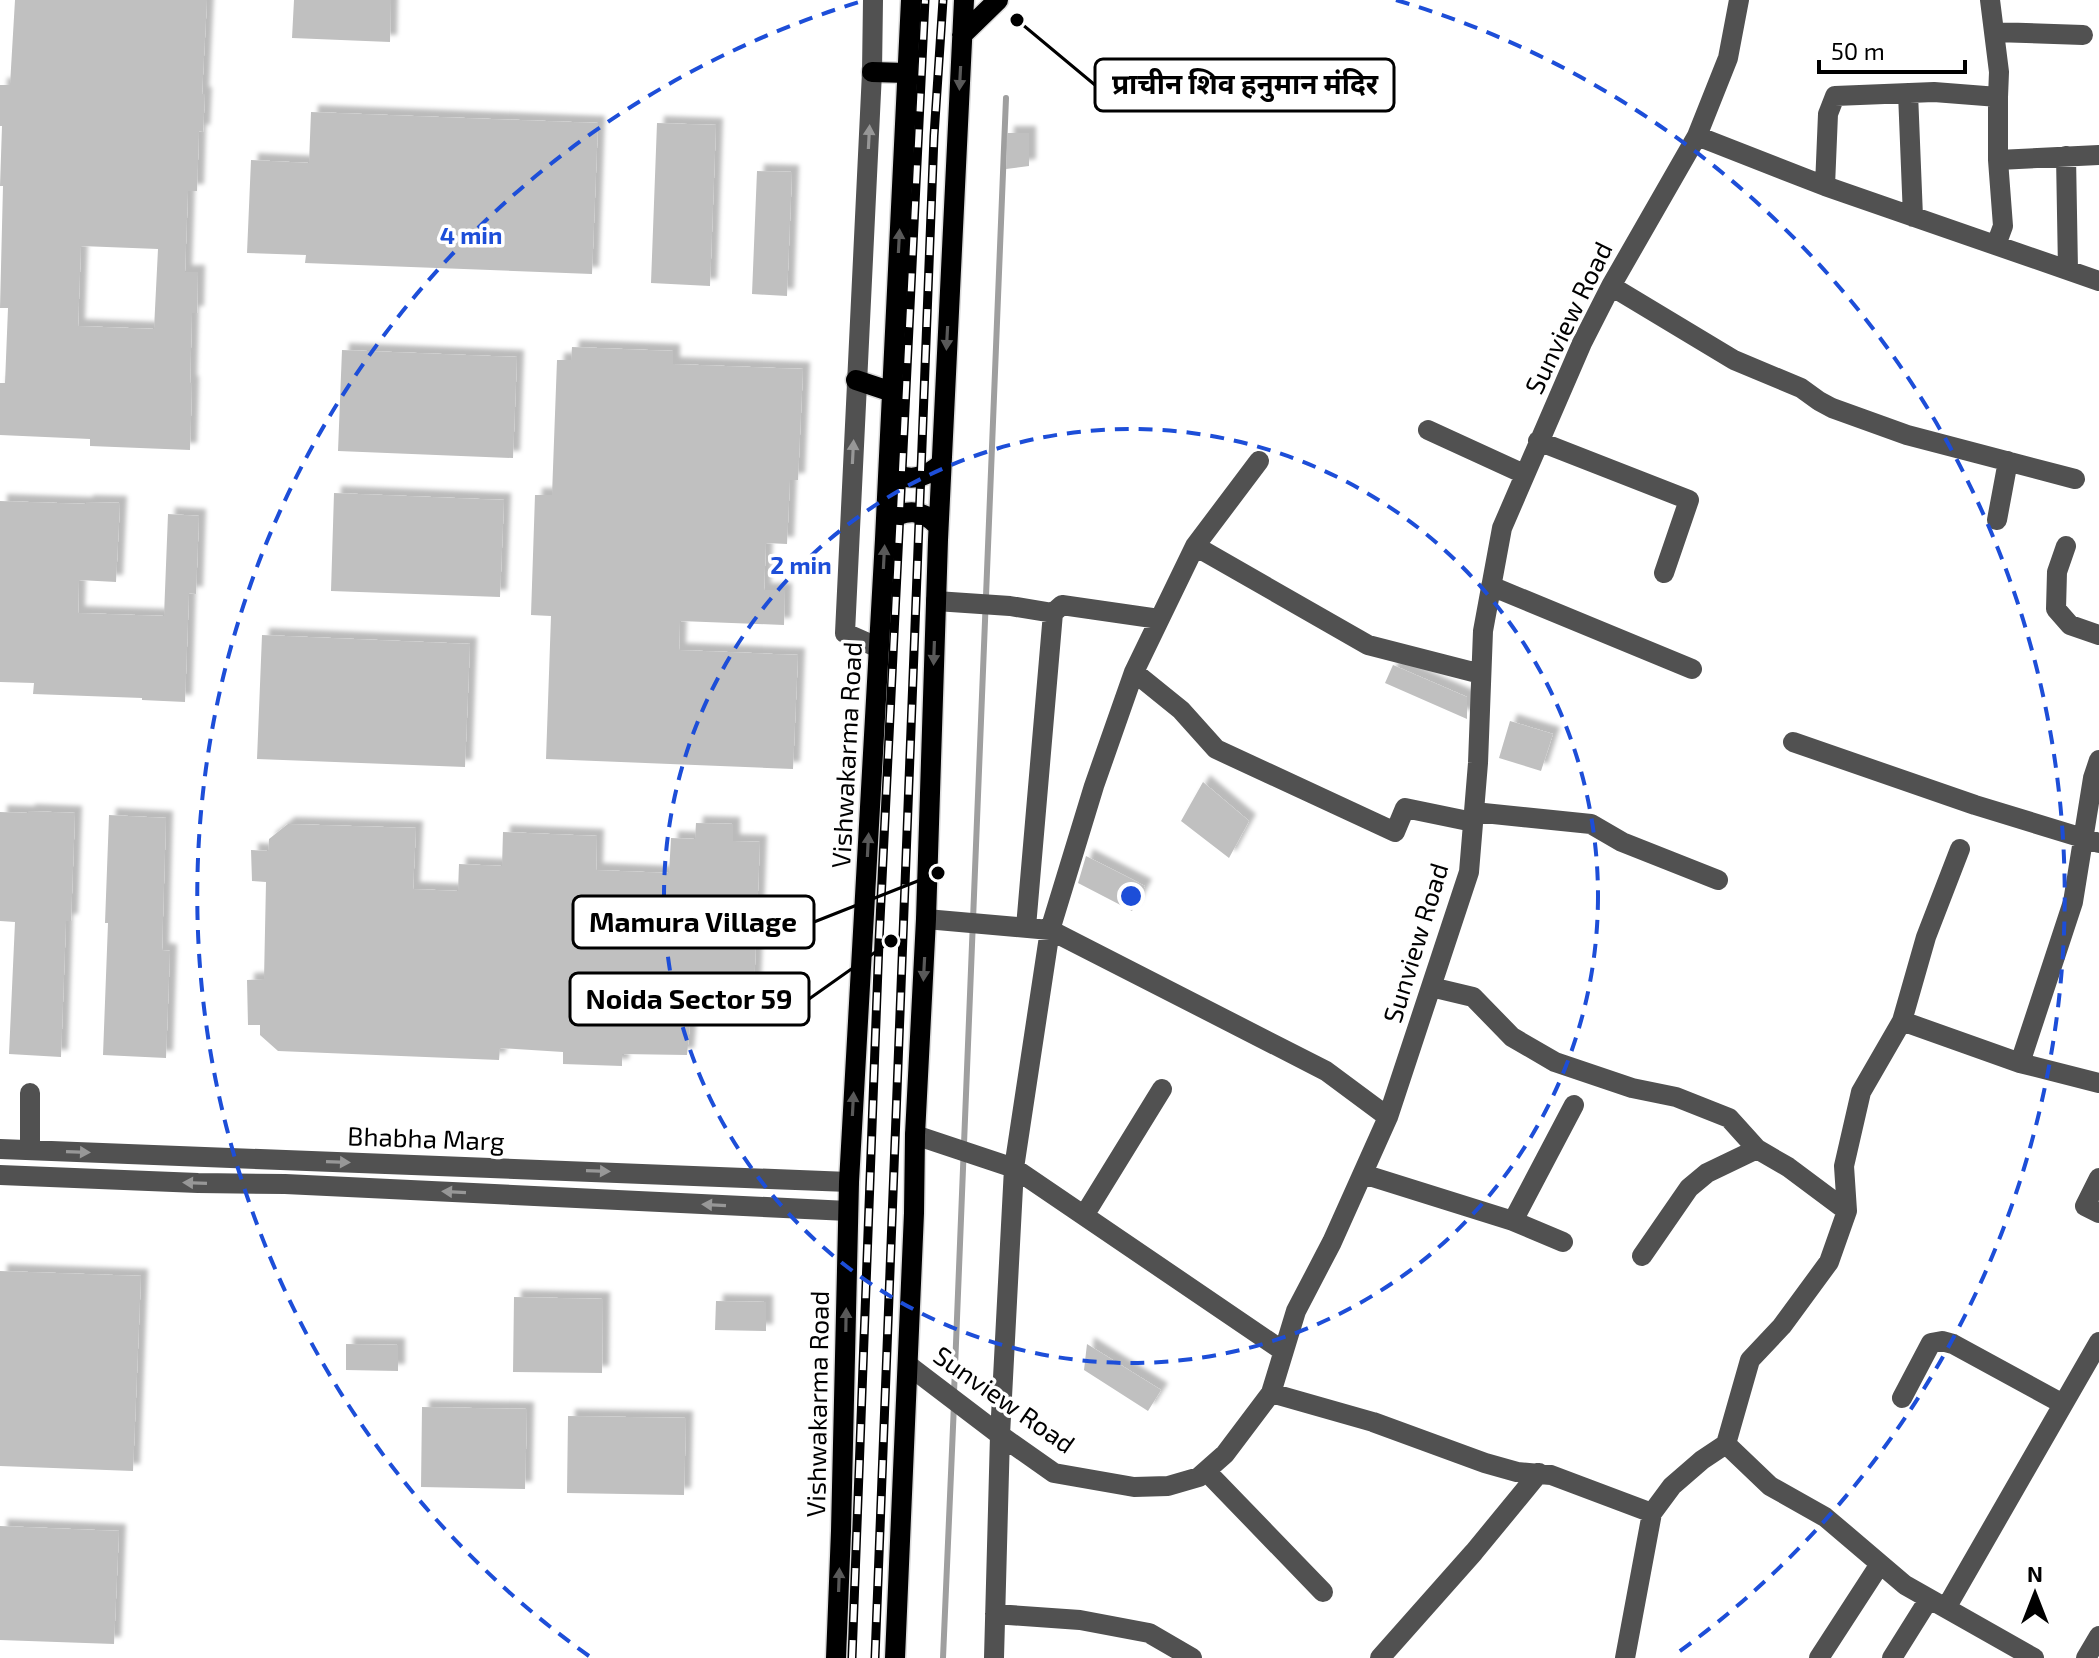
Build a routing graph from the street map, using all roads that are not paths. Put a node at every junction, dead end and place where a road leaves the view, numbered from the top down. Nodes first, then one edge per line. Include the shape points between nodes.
1 (873, 0) edge
2 (911, 0) edge
3 (964, 0) edge
4 (998, 0) edge
5 (1739, 0) edge
6 (1990, 0) edge
7 (1994, 32) junction
8 (962, 35) junction
9 (2083, 35) dead end
10 (872, 72) junction
11 (907, 73) junction
12 (1908, 93) junction
13 (1998, 97) junction
14 (1697, 136) junction
15 (2099, 155) edge
16 (2066, 156) junction
17 (1998, 160) junction
18 (1825, 186) junction
19 (1913, 217) junction
20 (1996, 245) junction
21 (2068, 270) junction
22 (2099, 281) edge
23 (1611, 286) junction
24 (856, 380) junction
25 (892, 392) junction
26 (1428, 430) dead end
27 (1538, 441) junction
28 (1259, 461) dead end
29 (2008, 461) junction
30 (889, 463) junction
31 (941, 464) junction
32 (1524, 474) junction
33 (2075, 479) dead end
34 (1997, 520) dead end
35 (886, 522) junction
36 (938, 526) junction
37 (1195, 546) junction
38 (2066, 546) dead end
39 (1664, 573) dead end
40 (1491, 586) junction
41 (936, 601) junction
42 (1053, 613) junction
43 (1159, 619) junction
44 (2099, 635) edge
45 (879, 648) junction
46 (1692, 669) dead end
47 (1134, 672) junction
48 (1481, 674) junction
49 (1793, 742) dead end
50 (2099, 760) edge
51 (1473, 817) junction
52 (2092, 841) edge
53 (1960, 849) dead end
54 (1718, 880) dead end
55 (926, 919) junction
56 (1026, 927) junction
57 (1050, 930) junction
58 (1431, 987) junction
59 (1902, 1021) junction
60 (2020, 1063) junction
61 (2099, 1083) edge
62 (1162, 1089) dead end
63 (30, 1093) dead end
64 (1574, 1105) dead end
65 (1388, 1117) junction
66 (915, 1135) junction
67 (0, 1149) edge
68 (1757, 1149) junction
69 (30, 1150) junction
70 (1014, 1168) junction
71 (1363, 1174) junction
72 (0, 1175) edge
73 (767, 1178) junction
74 (2099, 1178) edge
75 (849, 1182) junction
76 (766, 1207) junction
77 (848, 1211) junction
78 (1847, 1211) junction
79 (2099, 1213) edge
80 (1085, 1214) junction
81 (1513, 1221) junction
82 (1563, 1242) dead end
83 (1642, 1256) dead end
84 (2099, 1342) edge
85 (1283, 1351) junction
86 (908, 1365) junction
87 (1271, 1393) junction
88 (1902, 1398) dead end
89 (2063, 1404) junction
90 (1000, 1435) junction
91 (1726, 1444) junction
92 (1206, 1471) junction
93 (1539, 1473) junction
94 (1652, 1513) junction
95 (1880, 1564) junction
96 (1323, 1592) dead end
97 (1938, 1603) junction
98 (995, 1614) junction
99 (2099, 1636) edge
100 (836, 1658) edge
101 (895, 1658) edge
102 (994, 1658) edge
103 (1192, 1658) edge
104 (1380, 1658) edge
105 (1625, 1658) edge
106 (1819, 1658) edge
107 (1892, 1658) edge
108 (2034, 1658) edge
109 (2086, 1658) edge

1 - 10 street
2 - 11 main road, Vishwakarma Road
3 - 8 main road
4 - 8 main road
5 - 14 street, Sunview Road via 1728,58
6 - 7 street
7 - 9 street
7 - 13 street
8 -> 31 main road
10 - 11 main road
24 -> 10 street
25 -> 11 main road, Vishwakarma Road
12 - 13 street
12 - 18 street via 1835,96 1828,114
12 - 19 street
13 - 17 street
14 - 18 street
14 - 23 street, Sunview Road
15 - 16 street
16 - 17 street
16 - 21 street
17 - 20 street via 2003,226
18 - 19 street
19 - 20 street
20 - 21 street
21 - 22 street
23 - 27 street, Sunview Road
23 - 29 street via 1734,360 1801,388 1832,408 1907,435
24 - 25 main road
45 -> 24 street via 845,633
25 - 30 main road, Vishwakarma Road
26 - 32 street
27 - 32 street, Sunview Road
27 - 39 street via 1689,500
28 - 37 street
29 - 33 street
29 - 34 street
30 - 31 main road via 898,474 915,478
30 - 35 main road, Vishwakarma Road
31 - 36 main road
32 - 40 street, Sunview Road via 1502,528
35 - 36 main road via 911,513 929,516
45 -> 35 main road, Vishwakarma Road
36 - 41 main road
37 - 43 street
37 - 48 street via 1368,645
38 - 44 street via 2057,572 2056,609 2070,625
40 - 46 street
40 - 48 street, Sunview Road
41 - 42 street
41 -> 55 main road
42 - 43 street via 1062,605
42 - 56 street
43 - 47 street
75 -> 45 main road, Vishwakarma Road
47 - 51 street via 1181,710 1216,749 1395,832 1405,808
47 - 57 street
48 - 51 street, Sunview Road
49 - 52 street
50 - 52 street via 2093,778
51 - 54 street via 1591,824
51 - 58 street, Sunview Road via 1469,872
52 - 60 street
53 - 59 street via 1926,937
55 - 56 street
55 -> 66 main road
56 - 57 street
57 - 65 street via 1326,1071
57 - 70 street
58 - 65 street, Sunview Road
58 - 68 street via 1473,997 1512,1037 1555,1062 1729,1118
59 - 60 street
59 - 78 street via 1861,1092 1844,1166
60 - 61 street
62 - 80 street
63 - 69 street
64 - 81 street
65 - 71 street, Sunview Road
66 - 70 street
66 - 86 main road
67 - 69 street, Bhabha Marg
68 - 78 street
68 - 83 street via 1707,1173 1689,1188
69 -> 73 street, Bhabha Marg
70 - 80 street
70 - 90 street
71 - 81 street
71 - 85 street, Sunview Road via 1296,1311
76 -> 72 street, Bhabha Marg
73 - 75 street, Bhabha Marg
73 - 76 street
74 - 79 street via 2085,1206
75 - 77 main road, Vishwakarma Road
76 - 77 street, Bhabha Marg
100 -> 77 main road, Vishwakarma Road
78 - 91 street via 1829,1262 1750,1360
80 - 85 street
81 - 82 street
84 - 89 street
85 - 87 street, Sunview Road
86 - 90 street, Sunview Road
86 - 101 main road
87 - 92 street, Sunview Road
87 - 93 street via 1373,1422 1485,1463
88 - 89 street via 1931,1343 1942,1341
89 - 97 street
90 - 92 street, Sunview Road via 1054,1473 1134,1487 1168,1486
90 - 98 street
91 - 94 street via 1672,1486
91 - 95 street via 1770,1486 1825,1517
92 - 96 street
93 - 94 street
93 - 104 street
94 - 105 street
95 - 97 street
95 - 106 street
97 - 107 street
97 - 108 street
98 - 102 street
98 - 103 street via 1080,1620 1149,1633
99 - 109 street

